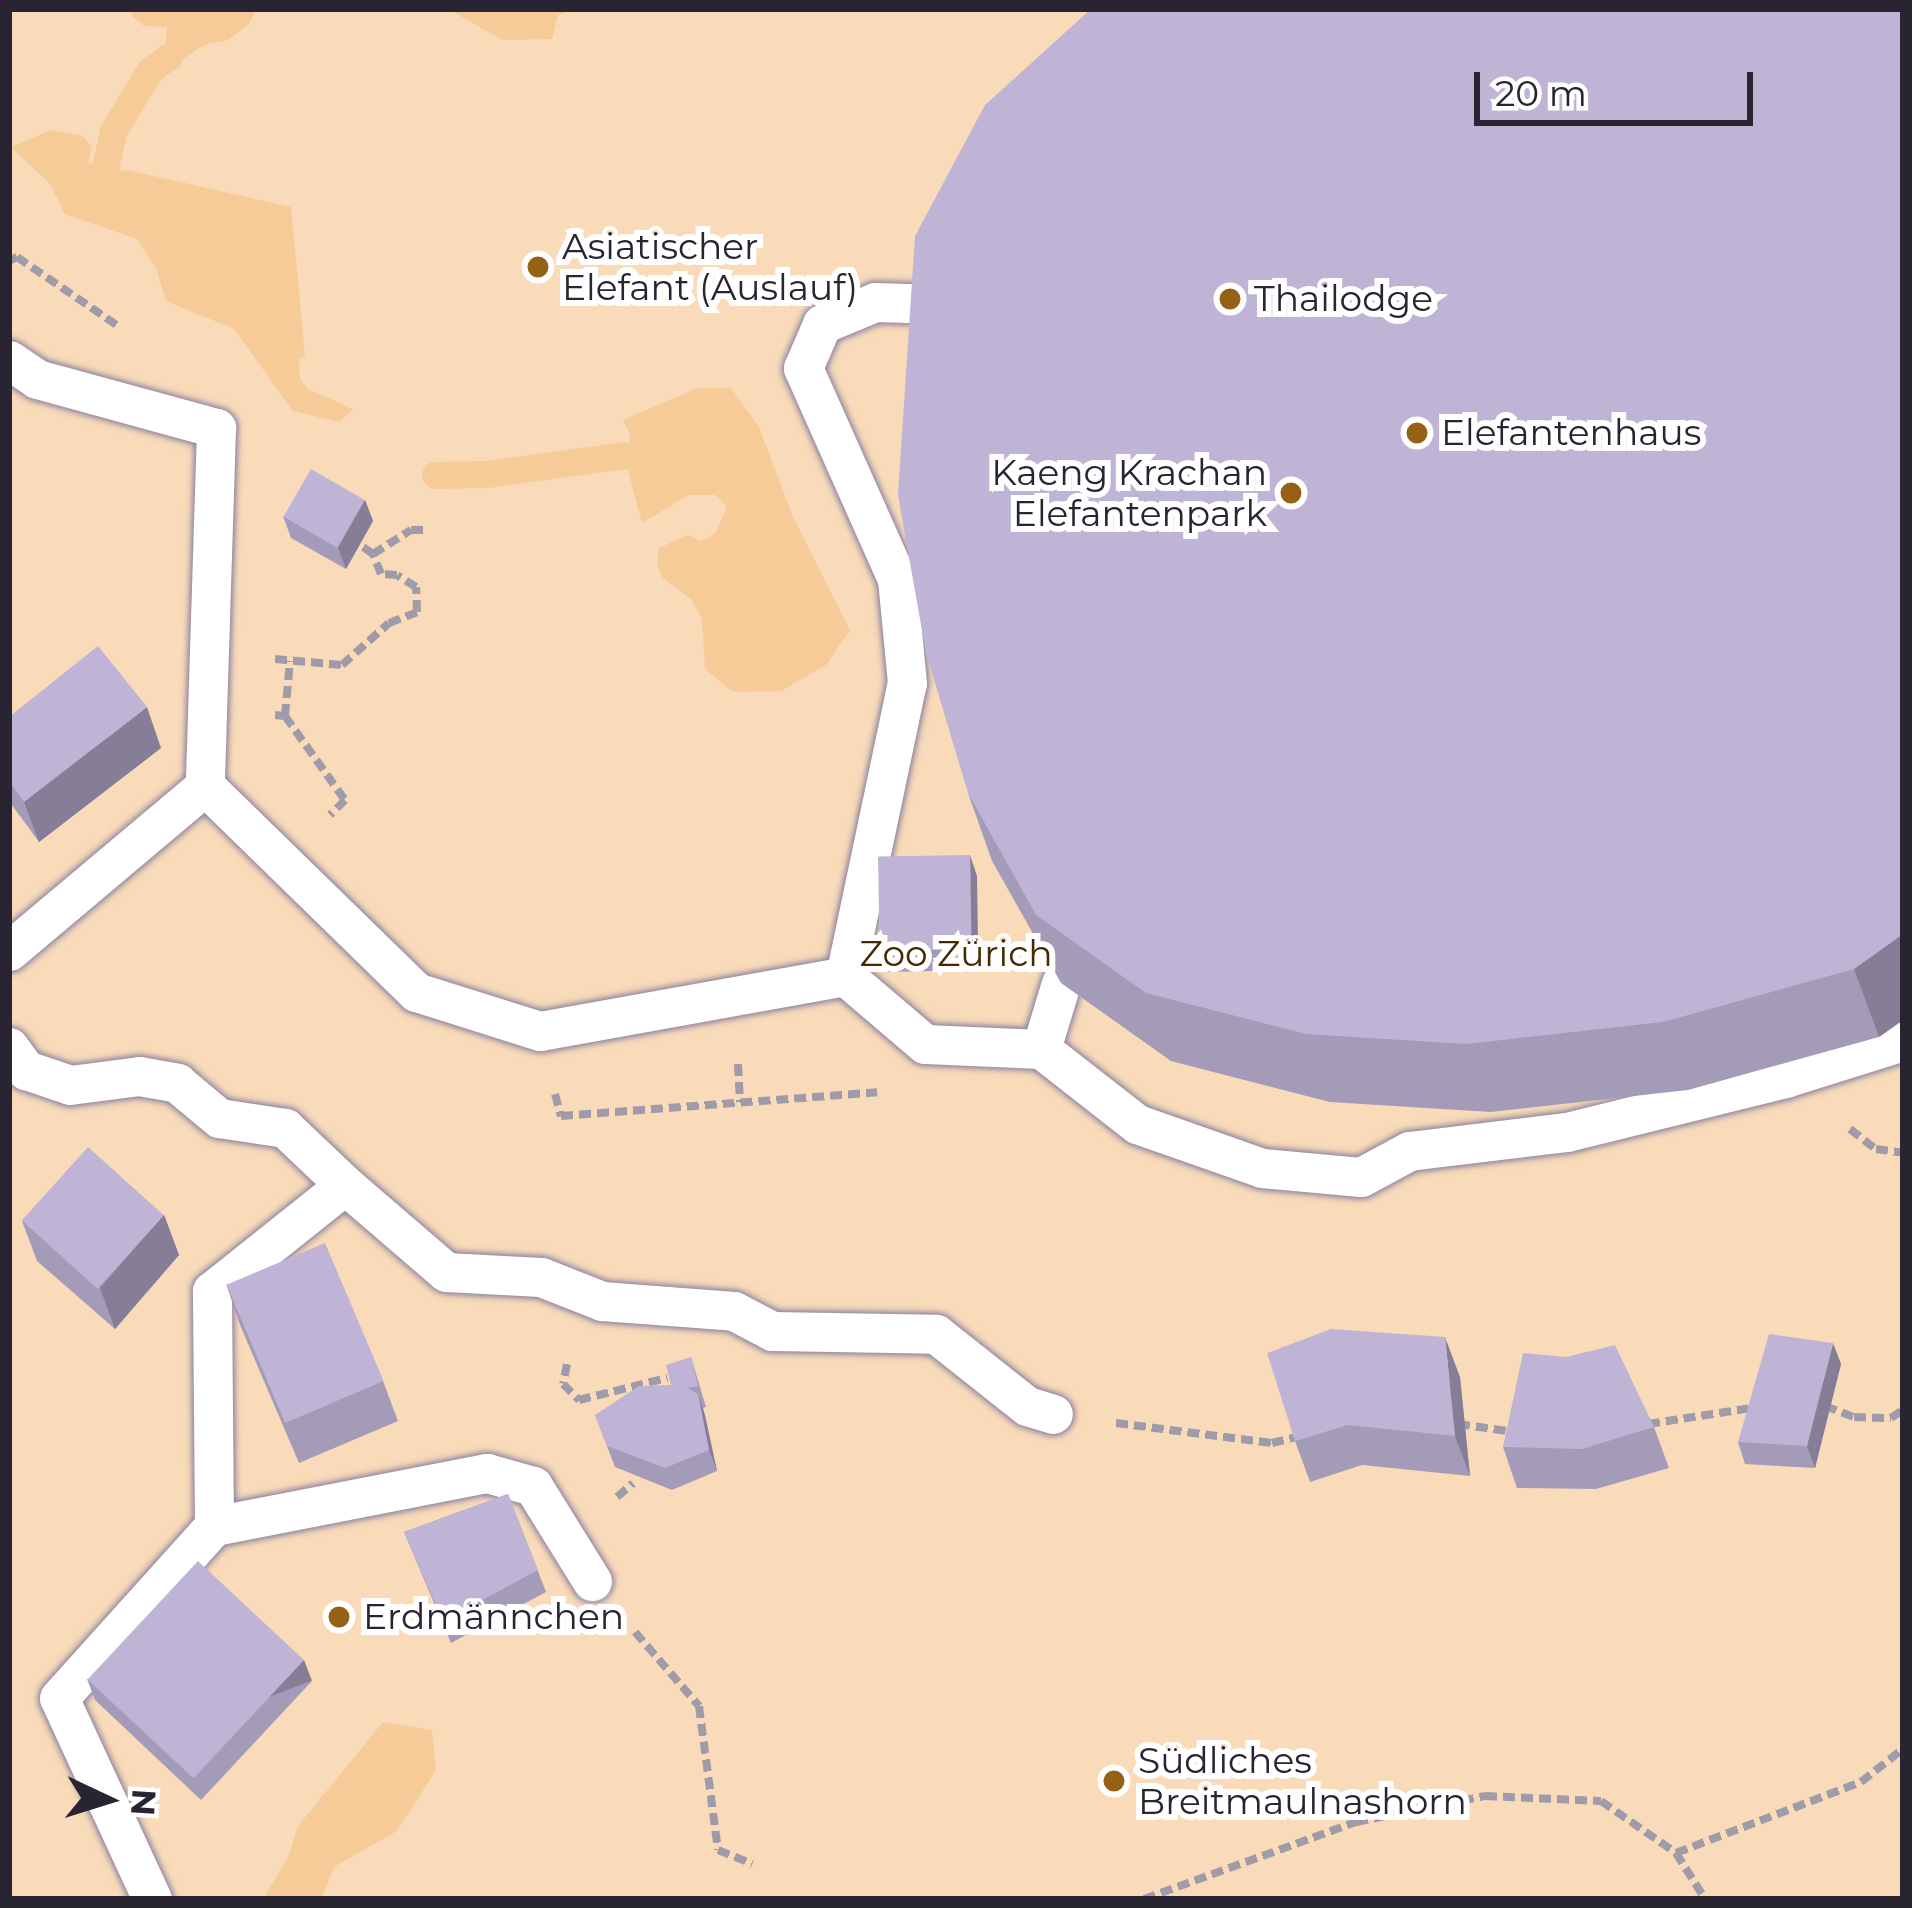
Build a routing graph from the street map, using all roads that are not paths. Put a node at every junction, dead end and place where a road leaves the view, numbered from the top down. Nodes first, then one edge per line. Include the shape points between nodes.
1 (940, 304) edge
2 (9, 360) edge
3 (205, 786) junction
4 (9, 951) edge
5 (845, 976) junction
6 (1061, 983) edge
7 (1903, 1041) edge
8 (9, 1047) edge
9 (1041, 1049) junction
10 (345, 1185) junction
11 (1053, 1414) road end
12 (214, 1526) junction
13 (592, 1581) road end
14 (152, 1899) edge

1 - 5 lane via 875,302 822,324 803,368 897,579 907,683
2 - 3 lane via 37,379 216,428
3 - 4 lane
3 - 5 lane via 416,992 540,1031
5 - 9 lane via 925,1044
6 - 9 lane
7 - 9 lane via 1567,1132 1409,1151 1361,1177 1262,1168 1137,1124
8 - 10 lane via 26,1070 70,1085 139,1076 177,1084 219,1118 285,1128
10 - 11 lane via 446,1272 542,1277 602,1300 734,1311 772,1331 936,1334 1027,1406
10 - 12 lane via 212,1291
12 - 13 lane via 488,1473 533,1486
12 - 14 lane via 59,1697

